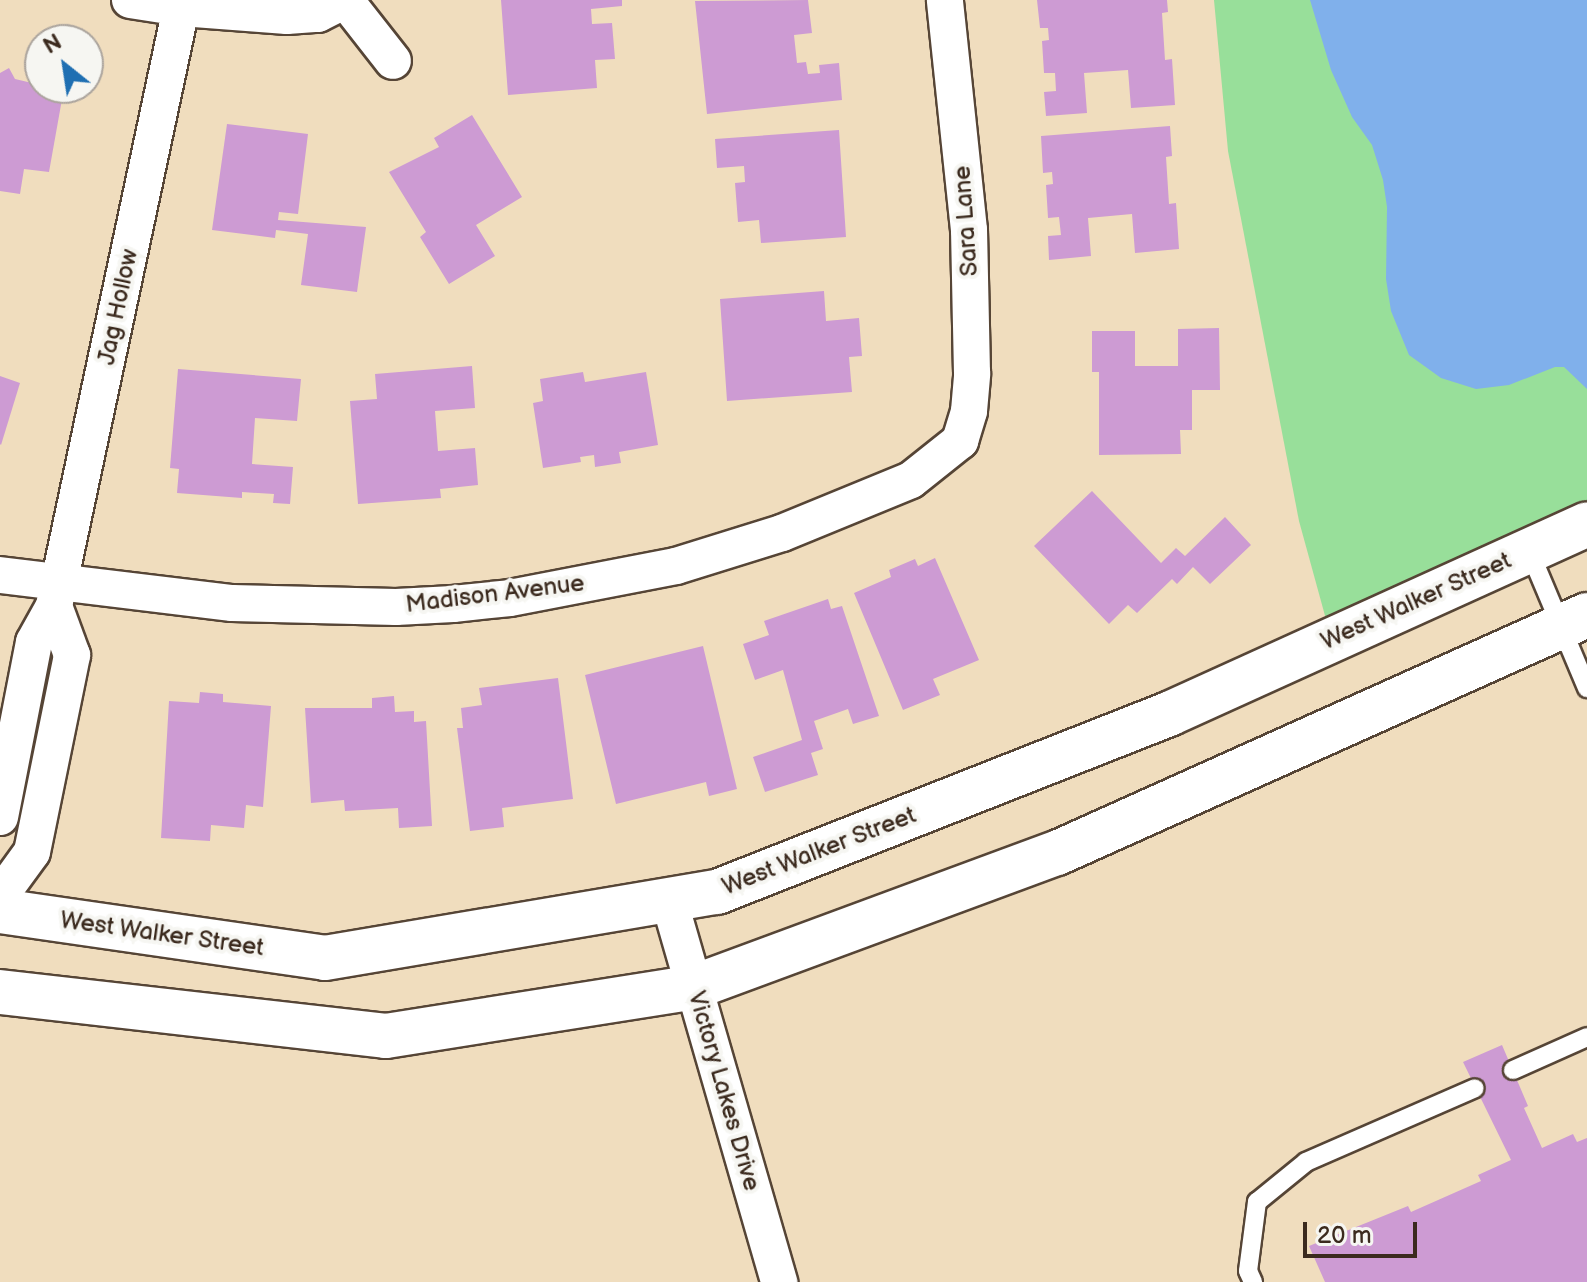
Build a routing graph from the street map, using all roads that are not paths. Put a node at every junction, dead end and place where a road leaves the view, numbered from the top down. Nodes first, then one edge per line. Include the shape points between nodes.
1 (130, 0) edge
2 (346, 0) edge
3 (945, 0) edge
4 (181, 8) junction
5 (393, 61) dead end
6 (960, 441) joint
7 (1587, 524) edge
8 (1529, 550) junction
9 (0, 575) edge
10 (57, 595) junction
11 (1574, 621) edge
12 (1587, 688) edge
13 (0, 817) edge
14 (0, 896) edge
15 (669, 900) junction
16 (0, 911) edge
17 (694, 987) junction
18 (0, 992) edge
19 (1587, 1037) edge
20 (1513, 1070) dead end
21 (1475, 1088) dead end
22 (779, 1282) edge
23 (1253, 1282) edge

1 - 4 street
2 - 4 street via 318,14 287,16
2 - 5 street
3 - 6 street, Sara Lane via 971,261 972,373
4 - 10 street, Jag Hollow
6 - 10 street, Madison Avenue via 911,480 743,547 676,566 510,598 396,607
7 - 8 street, West Walker Street
8 - 11 lane
8 - 15 street, West Walker Street via 1169,714 717,892
9 - 10 street, Madison Avenue
10 - 13 street, Jag Hollow via 34,642
10 - 14 street via 72,655 32,852
11 - 12 lane
11 - 17 street via 1057,853
15 - 16 street, West Walker Street via 325,958
15 - 17 street, Victory Lakes Drive
17 - 18 street via 386,1036
17 - 22 street, Victory Lakes Drive
19 - 20 lane
21 - 23 lane via 1306,1162 1257,1202 1248,1271

